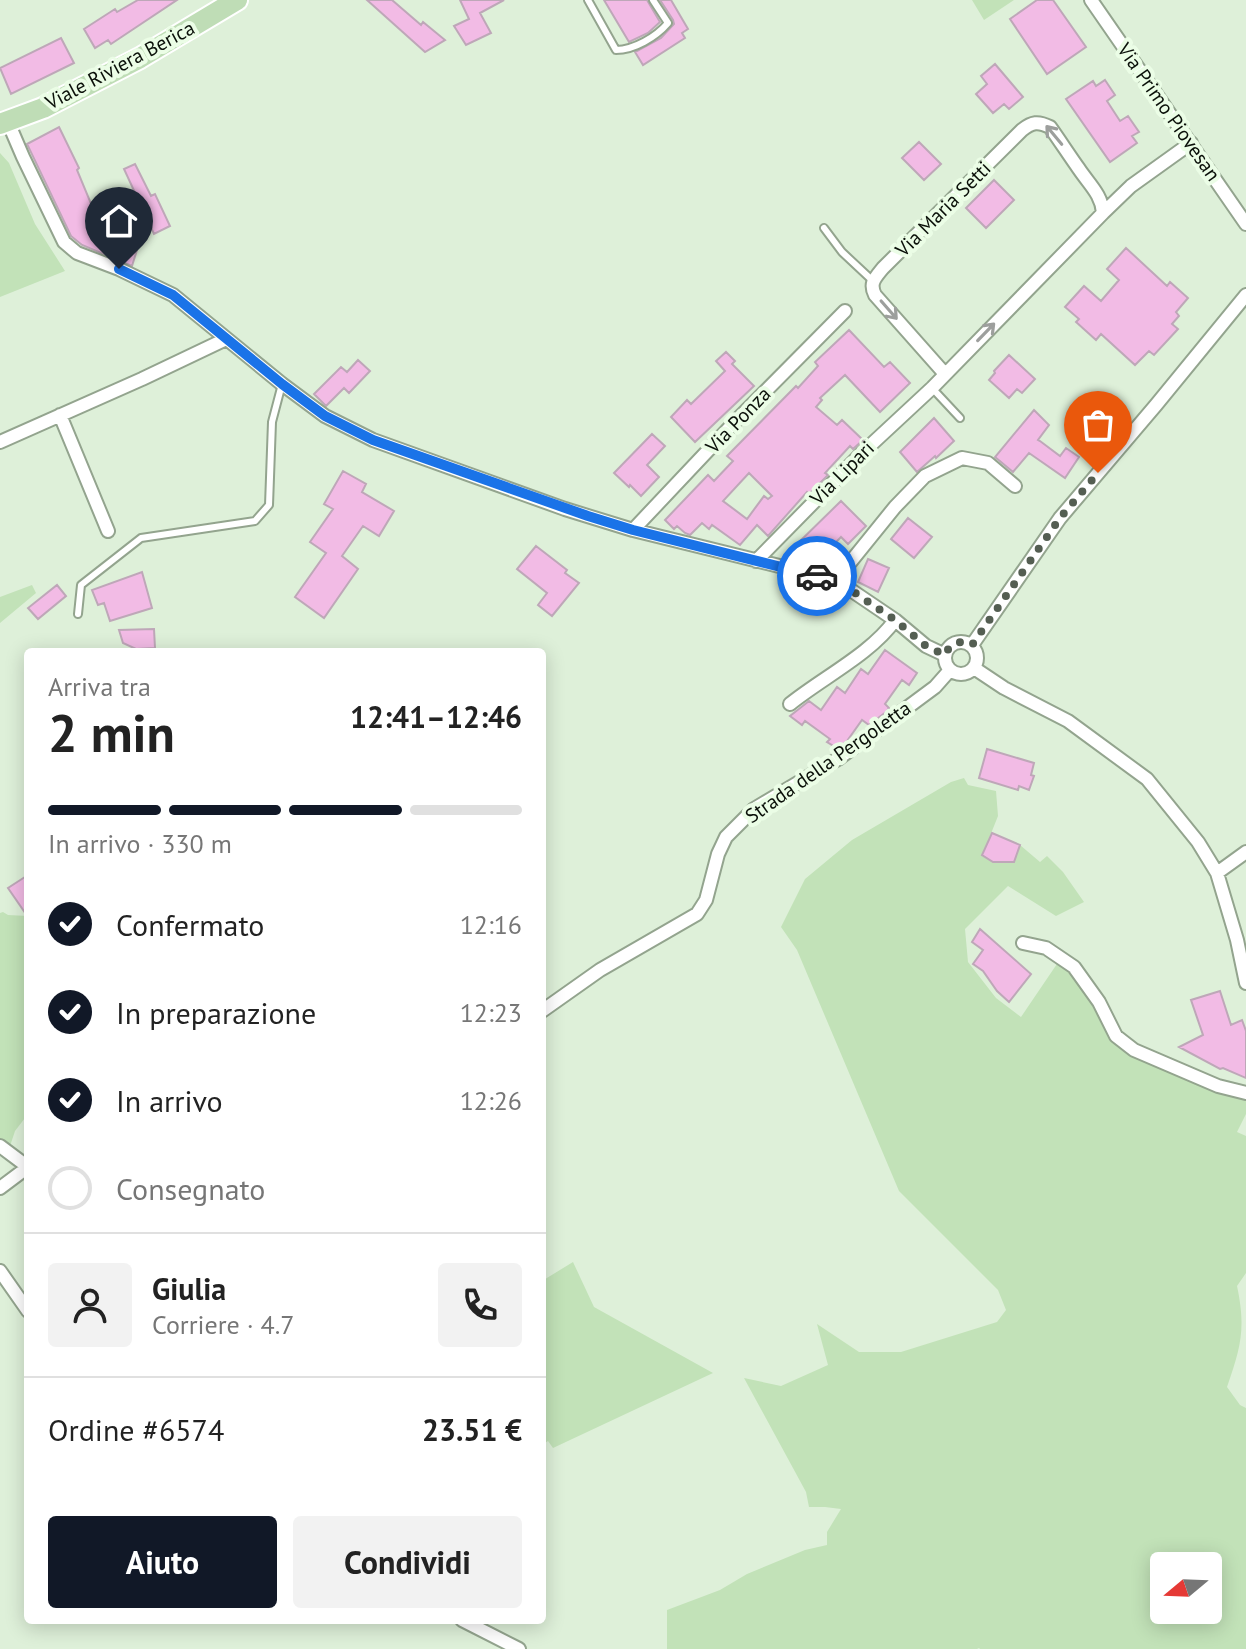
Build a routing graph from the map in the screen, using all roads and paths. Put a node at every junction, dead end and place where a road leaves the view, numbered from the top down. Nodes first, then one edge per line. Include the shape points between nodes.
1 (237, 0) edge
2 (588, 0) edge
3 (653, 0) edge
4 (1091, 0) edge
5 (4, 123) edge
6 (1191, 143) junction
7 (1131, 186) junction
8 (1095, 190) junction
9 (1103, 213) junction
10 (1246, 224) edge
11 (824, 228) dead end
12 (873, 281) junction
13 (1246, 295) edge
14 (845, 311) dead end
15 (226, 339) junction
16 (945, 374) junction
17 (282, 384) junction
18 (932, 388) junction
19 (60, 415) junction
20 (960, 418) dead end
21 (0, 442) edge
22 (1015, 486) dead end
23 (633, 530) junction
24 (108, 531) dead end
25 (756, 561) junction
26 (836, 580) junction
27 (78, 614) dead end
28 (895, 620) junction
29 (972, 645) junction
30 (945, 655) junction
31 (974, 668) junction
32 (950, 670) junction
33 (790, 704) dead end
34 (1246, 852) edge
35 (1217, 873) junction
36 (1023, 943) dead end
37 (1246, 983) edge
38 (546, 1008) edge
39 (1246, 1093) edge
40 (0, 1146) edge
41 (24, 1164) edge
42 (24, 1170) edge
43 (0, 1188) edge
44 (0, 1271) edge
45 (24, 1305) edge
46 (470, 1624) edge
47 (519, 1649) edge

1 - 5 main road, Viale Riviera Berica via 140,58
2 - 3 lane via 616,50 627,50 668,23
4 - 6 street, Via Primo Piovesan
5 - 15 street via 64,242 77,253 173,295
6 - 7 street
6 - 10 street, Via Primo Piovesan
7 - 8 street via 1105,193
7 - 9 street
8 - 9 street, Via Maria Setti
8 -> 12 street, Via Maria Setti via 1050,127 1029,124
16 -> 9 street
11 - 12 lane
12 -> 16 street via 875,295
13 - 29 street via 1060,518
14 - 23 street, Via Ponza
15 - 17 street
15 - 19 street
16 - 18 street
17 - 23 street via 325,416 373,440
17 - 27 lane via 272,422 269,505 255,521 141,538 81,585
18 - 20 lane
18 - 25 street, Via Lipari
19 - 21 street
19 - 24 street
22 - 26 street via 988,463 962,458 925,476
23 - 25 street
25 - 26 street
26 - 28 street
28 - 30 street
28 - 33 street via 851,661
29 - 30 street via 956,642
29 - 31 street via 978,659
30 - 32 street
31 - 32 street via 962,674
31 - 35 street via 1068,721 1147,779
32 - 38 street, Strada della Pergoletta via 838,759 754,809 726,837 697,914
34 - 35 street
35 - 37 street
36 - 39 street via 1046,948 1074,967 1116,1036 1134,1050
40 - 41 street
42 - 43 street
44 - 45 street
46 - 47 street

